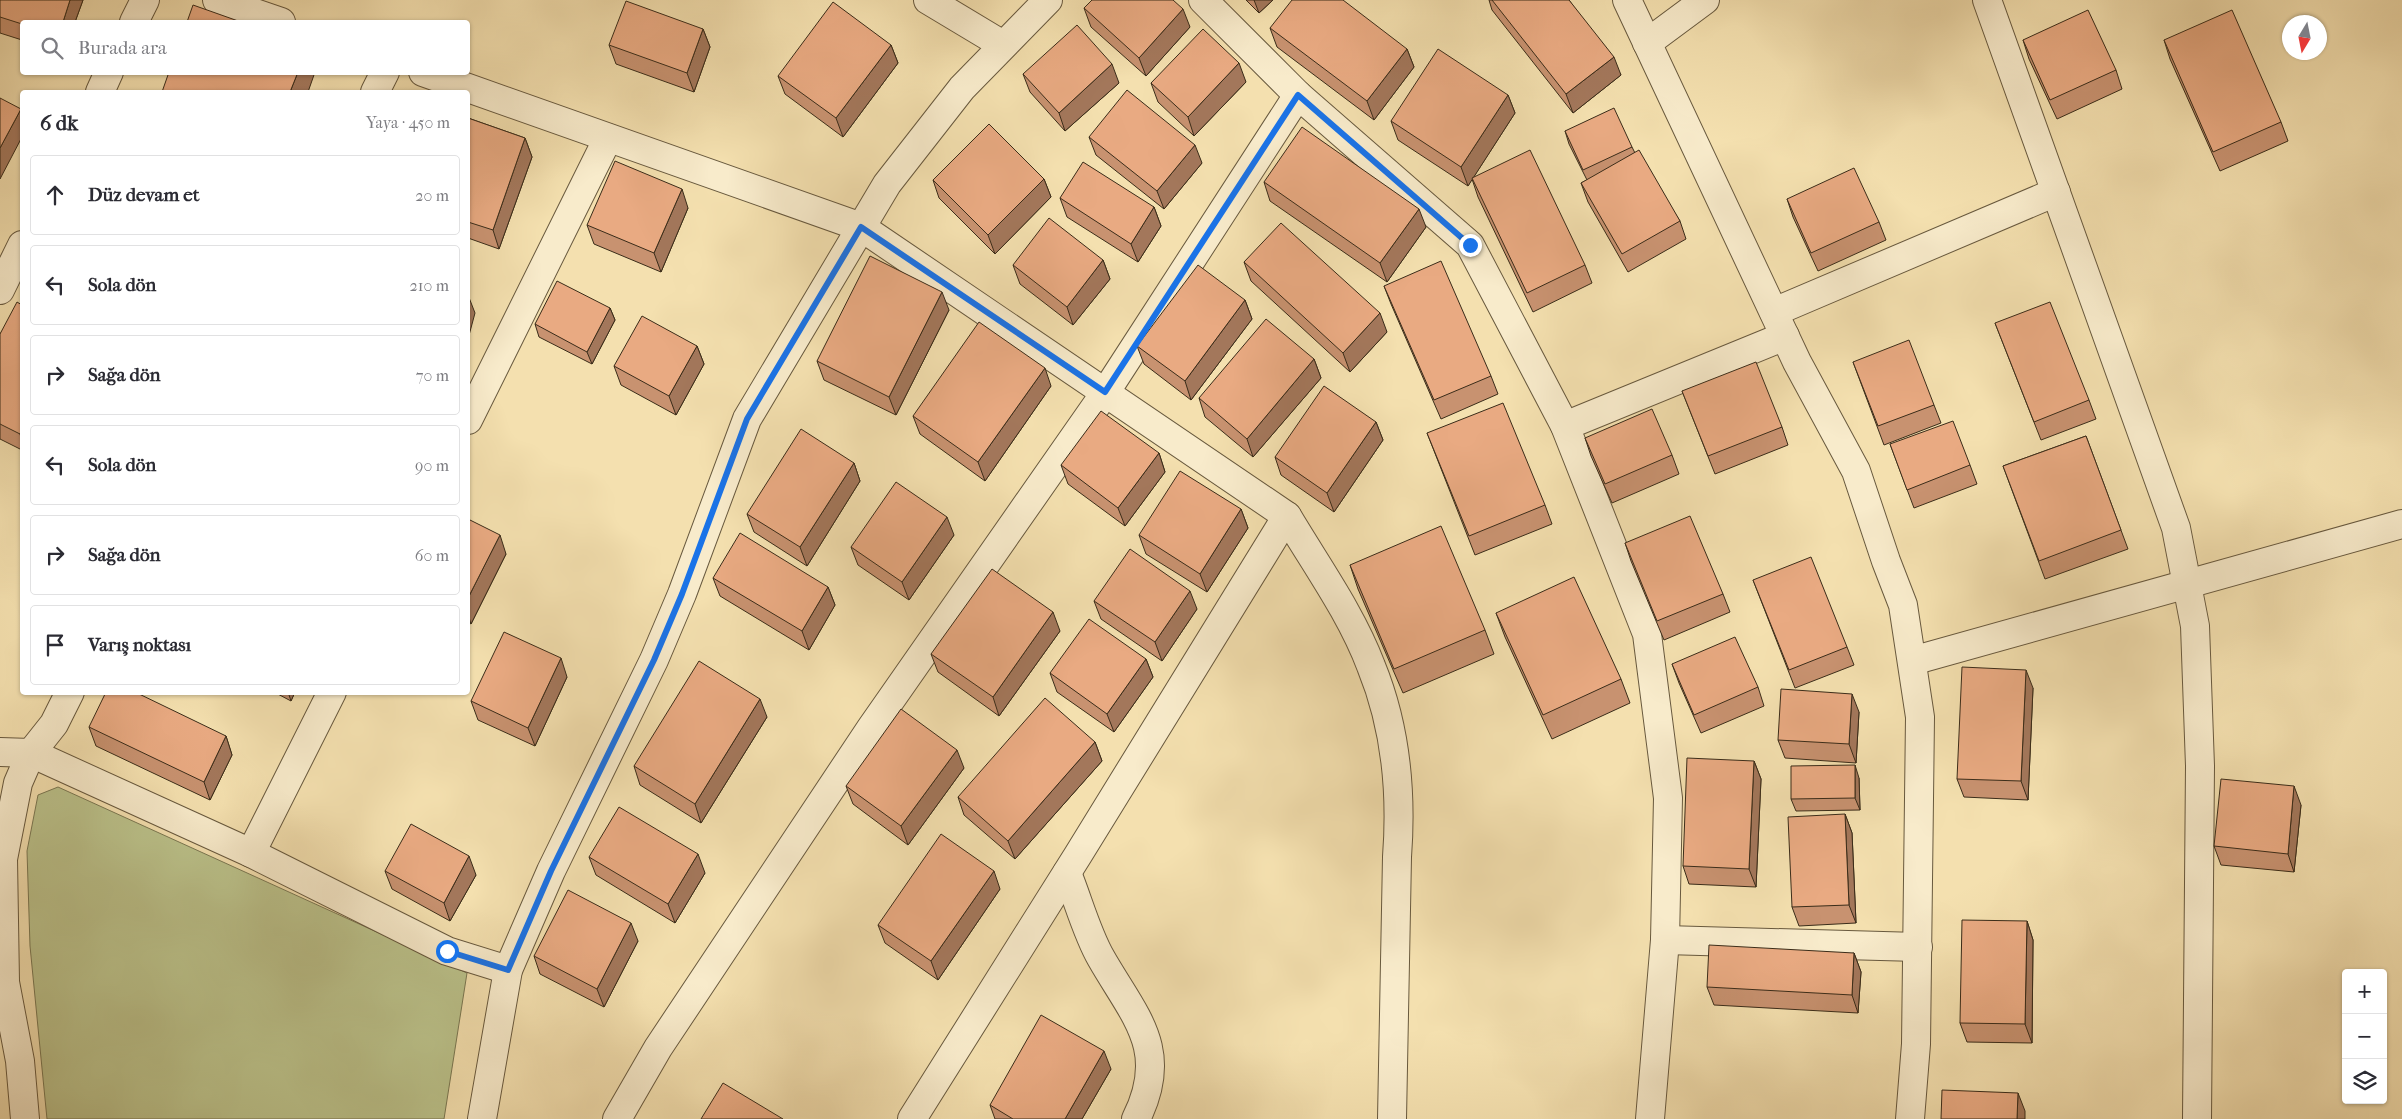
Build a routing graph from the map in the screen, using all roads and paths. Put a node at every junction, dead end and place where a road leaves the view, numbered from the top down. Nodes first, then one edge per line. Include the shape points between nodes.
1 (145, 0) edge
2 (217, 0) edge
3 (928, 0) edge
4 (1048, 0) edge
5 (1204, 0) edge
6 (1627, 0) edge
7 (1704, 0) edge
8 (1987, 0) edge
9 (135, 20) edge
10 (275, 20) edge
11 (1647, 43) junction
12 (1003, 45) junction
13 (108, 75) edge
14 (384, 75) edge
15 (431, 75) edge
16 (101, 90) edge
17 (376, 90) edge
18 (1298, 95) junction
19 (608, 138) junction
20 (2056, 192) junction
21 (861, 227) junction
22 (20, 249) edge
23 (0, 290) edge
24 (1779, 324) junction
25 (1105, 392) junction
26 (470, 416) edge
27 (1565, 426) junction
28 (1287, 516) junction
29 (2402, 524) edge
30 (2187, 584) junction
31 (1912, 661) junction
32 (68, 695) edge
33 (330, 695) edge
34 (0, 752) edge
35 (31, 753) junction
36 (251, 853) junction
37 (1067, 873) junction
38 (1665, 940) junction
39 (1918, 947) junction
40 (508, 970) junction
41 (2, 983) edge
42 (25, 1119) edge
43 (482, 1119) edge
44 (617, 1119) edge
45 (912, 1119) edge
46 (1136, 1119) edge
47 (1392, 1119) edge
48 (1650, 1119) edge
49 (1910, 1119) edge
50 (2197, 1119) edge

1 - 9 street
2 - 10 street
3 - 12 street
4 - 12 street
5 - 18 street
6 - 11 street
7 - 11 street
8 - 20 street
11 - 24 street
12 - 21 street via 962,88 898,169
13 - 16 street
14 - 17 street
15 - 19 street
18 - 25 street
18 - 27 street via 1470,245
19 - 21 street
19 - 26 street
20 - 24 street
20 - 30 street via 2176,528
21 - 25 street
21 - 40 street via 747,419 654,660 551,871
22 - 23 street
24 - 27 street
24 - 31 street via 1856,471 1903,605
25 - 28 street
25 - 44 street via 866,737 658,1048
27 - 38 street via 1647,634 1668,798
28 - 37 street
28 - 47 street via 1357,634 1377,680 1391,729 1398,776 1399,825
29 - 30 street
30 - 31 street
30 - 50 street via 2195,626 2200,766
31 - 39 street via 1920,717
32 - 35 street via 54,724
33 - 36 street
34 - 35 street
35 - 36 street
35 - 41 street via 18,783 3,858
36 - 40 street via 447,951
37 - 45 street
37 - 46 street via 1100,957 1130,1004 1147,1040 1150,1078 1147,1098
38 - 39 street
38 - 48 street
39 - 49 street via 1916,1044
40 - 43 street
41 - 42 street via 20,1061

